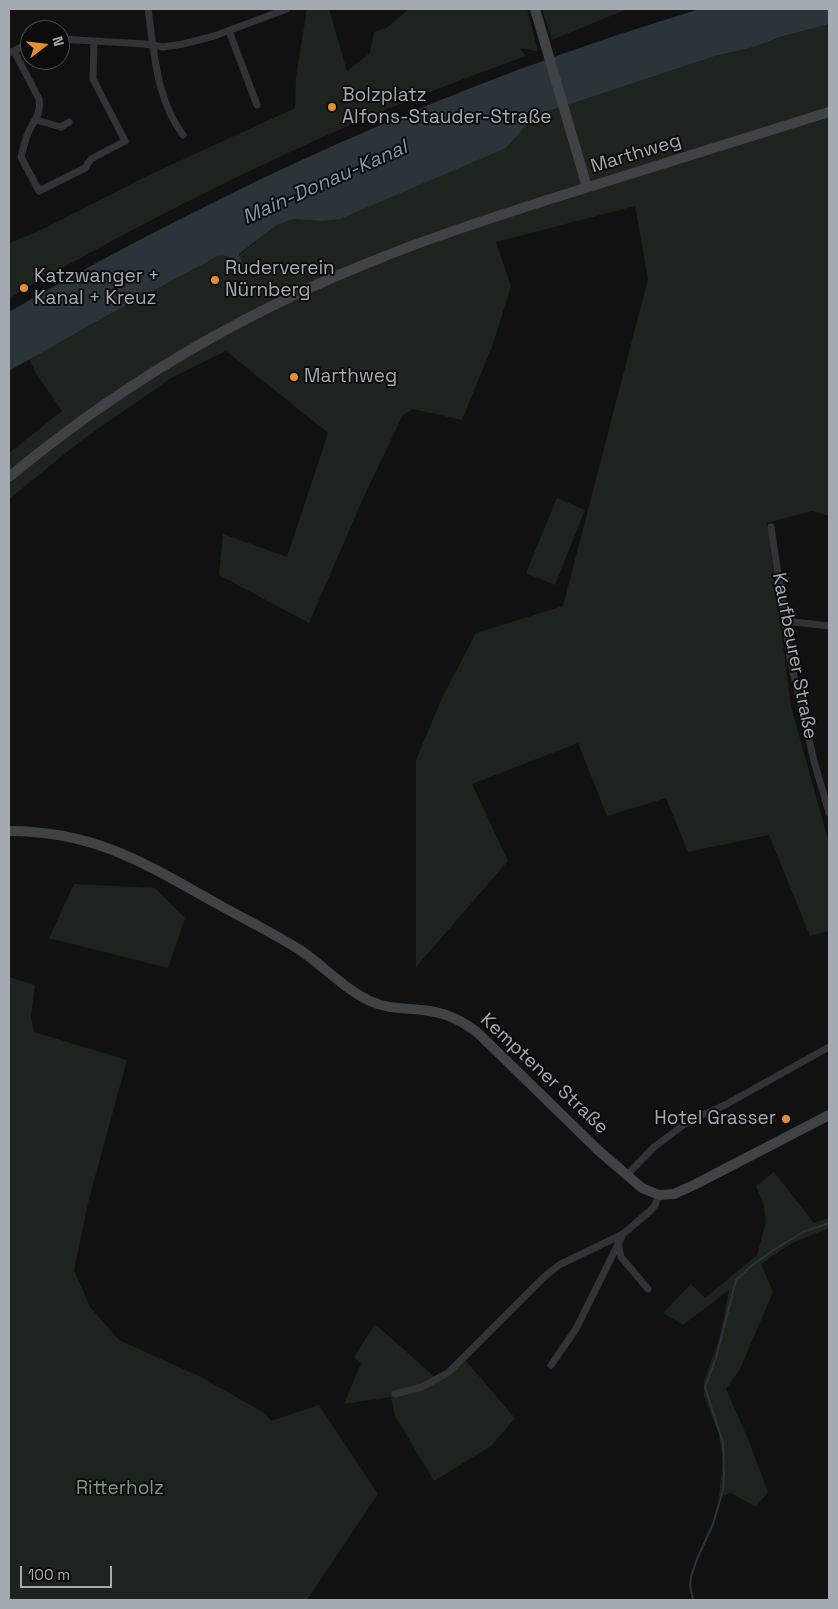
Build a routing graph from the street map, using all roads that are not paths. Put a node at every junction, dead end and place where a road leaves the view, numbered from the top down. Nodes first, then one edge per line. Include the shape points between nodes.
1 (148, 9) edge
2 (287, 9) edge
3 (535, 9) edge
4 (229, 31) junction
5 (70, 40) edge
6 (94, 41) junction
7 (153, 45) junction
8 (11, 52) edge
9 (257, 105) dead end
10 (829, 112) edge
11 (36, 120) junction
12 (70, 122) dead end
13 (183, 135) dead end
14 (587, 187) junction
15 (9, 476) edge
16 (771, 527) dead end
17 (784, 621) junction
18 (829, 626) edge
19 (829, 812) edge
20 (9, 831) edge
21 (829, 1047) edge
22 (829, 1115) edge
23 (626, 1175) junction
24 (659, 1196) junction
25 (623, 1234) junction
26 (618, 1243) junction
27 (648, 1289) dead end
28 (551, 1365) dead end
29 (395, 1394) dead end

1 - 7 street
2 - 4 street
3 - 14 street
4 - 7 street via 183,44
4 - 9 street
5 - 6 street
6 - 7 street
6 - 11 street via 93,79 126,141 90,159 85,168 39,191 21,157
7 - 13 street via 164,96 174,123
8 - 11 street via 39,99
10 - 14 street, Marthweg
11 - 12 street via 61,127
14 - 15 street, Marthweg via 407,247 274,304 120,394
16 - 17 street, Kaufbeurer Straße
17 - 18 street
17 - 19 street, Kaufbeurer Straße via 796,686
20 - 23 street, Kemptener Straße via 70,837 122,853 298,949 366,999 387,1006 437,1012 461,1021 480,1035
21 - 23 street via 689,1122 654,1147
22 - 24 street via 696,1184 674,1194
23 - 24 street, Kemptener Straße via 648,1192
24 - 25 street via 650,1211
25 - 26 street
25 - 29 street via 559,1265 544,1276 449,1372 422,1387
26 - 27 street via 621,1257
26 - 28 street via 576,1329

